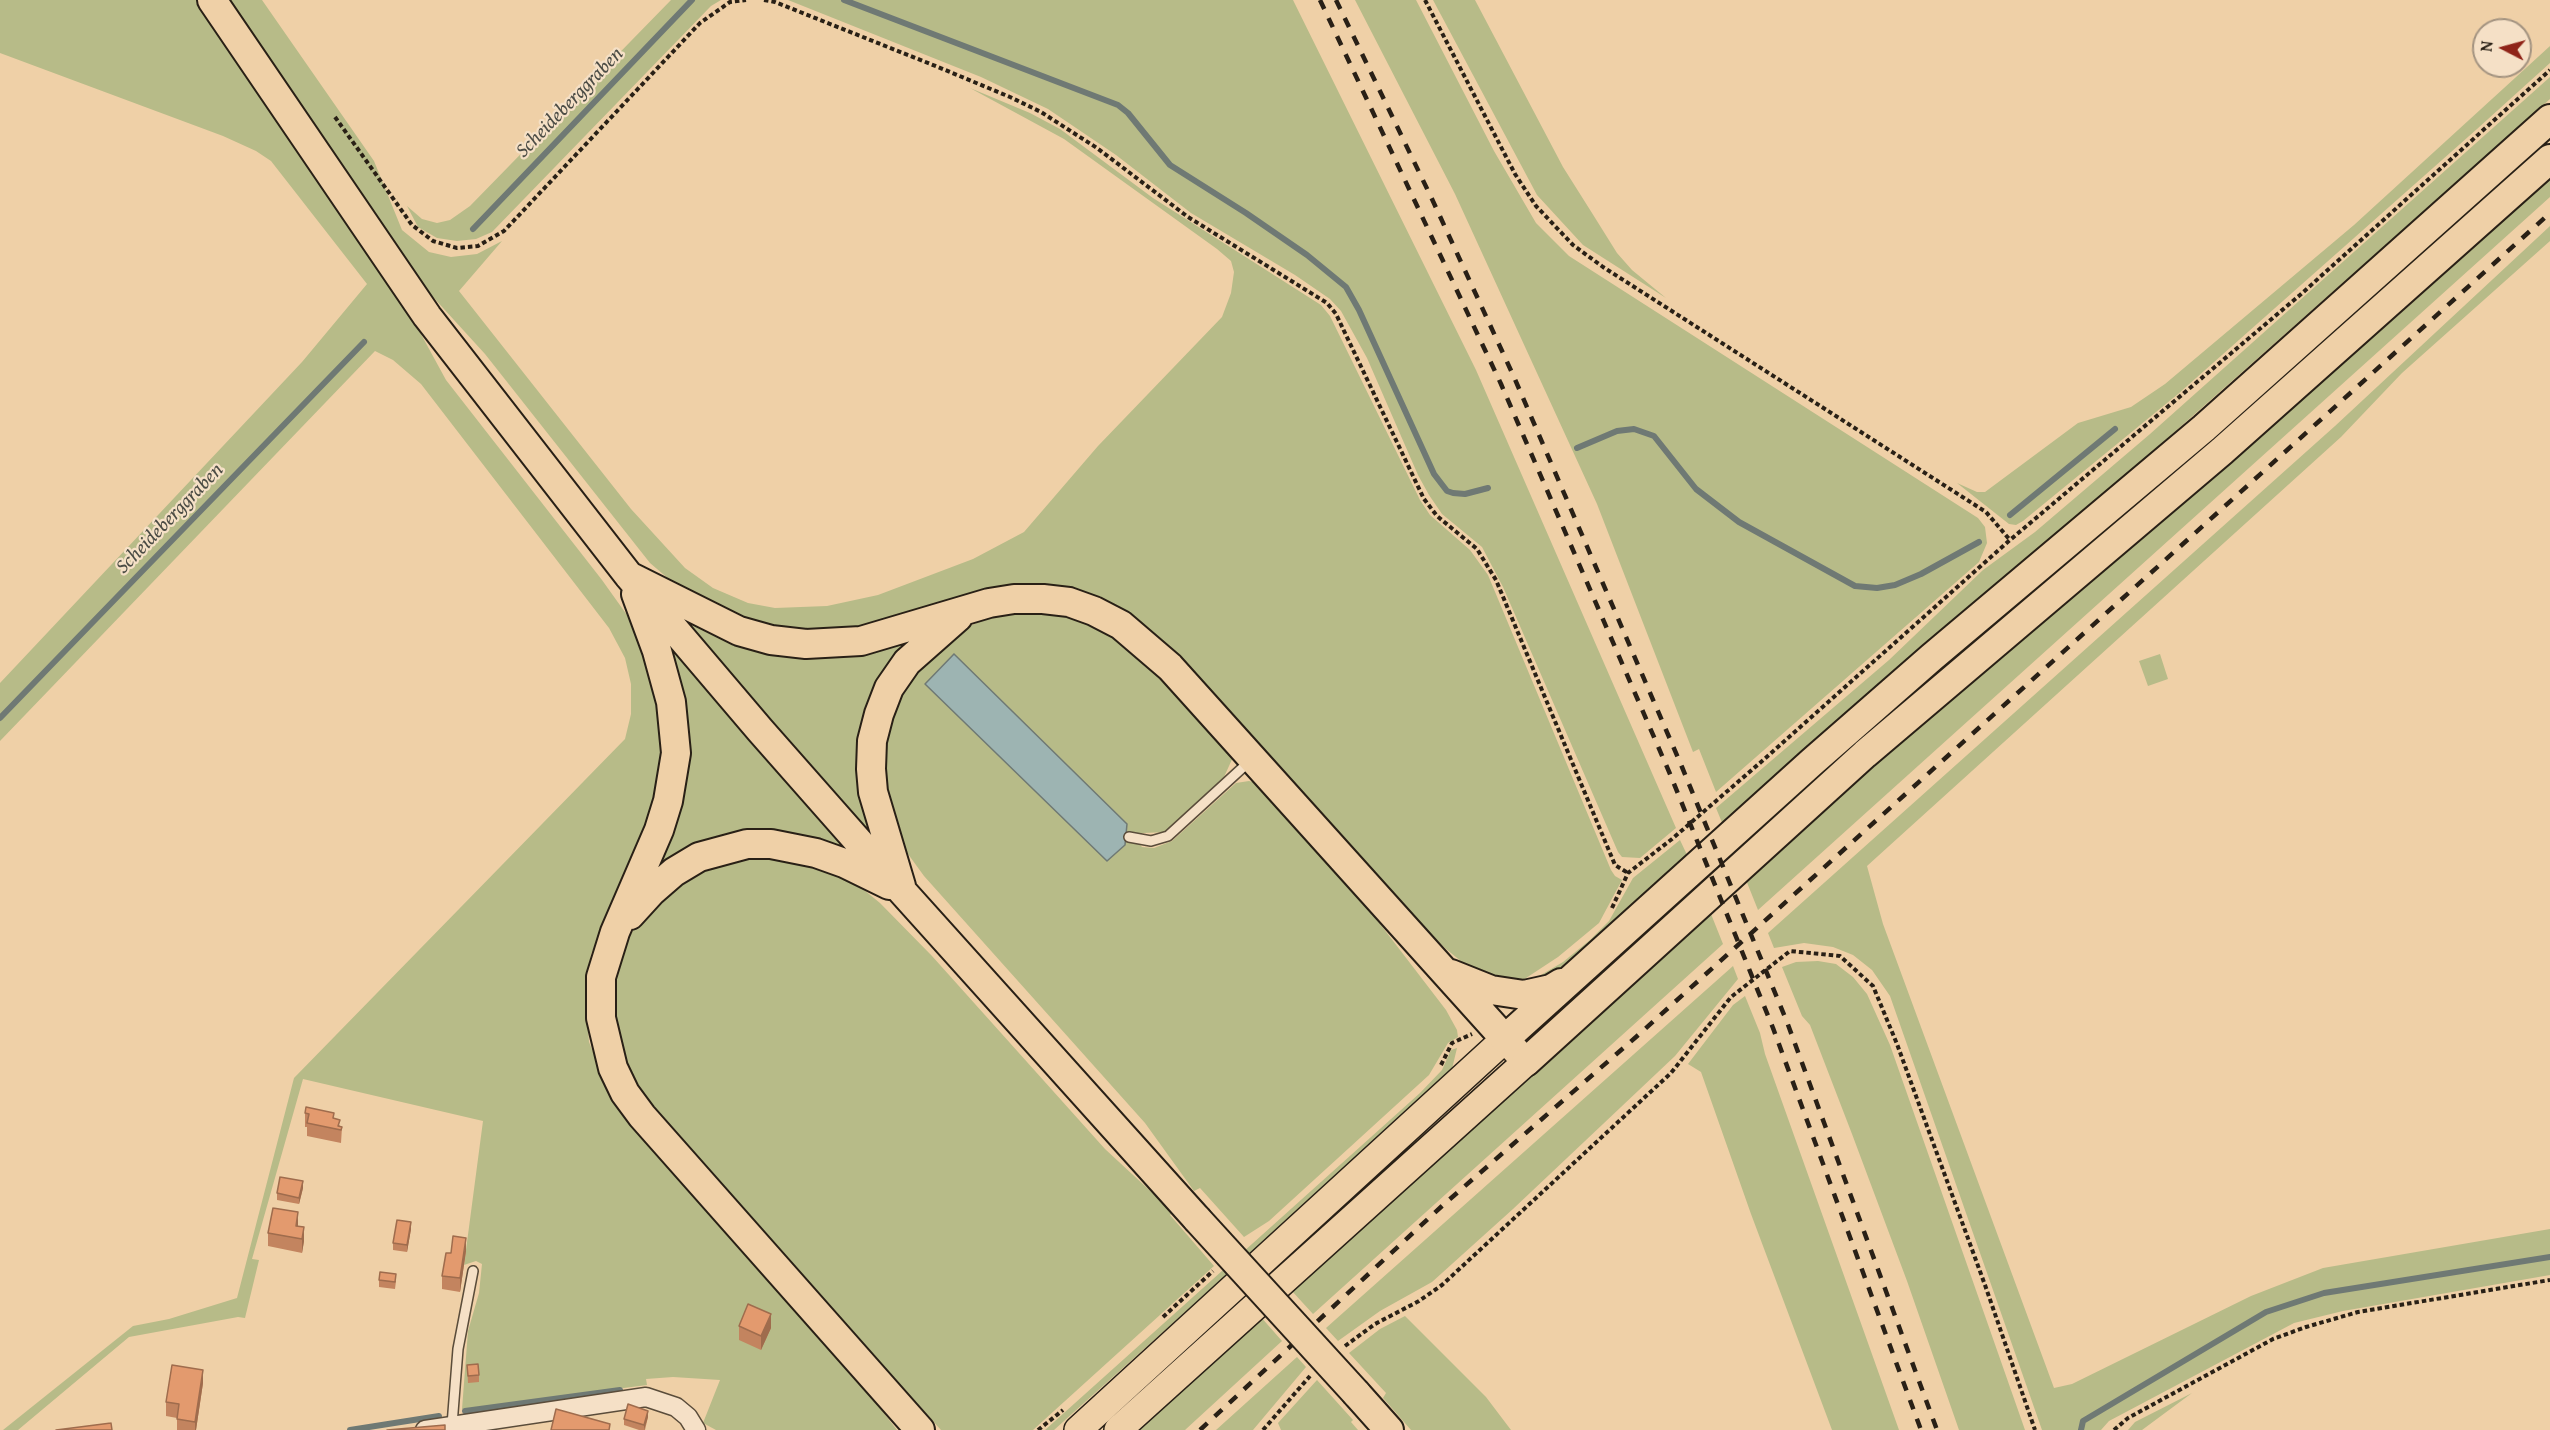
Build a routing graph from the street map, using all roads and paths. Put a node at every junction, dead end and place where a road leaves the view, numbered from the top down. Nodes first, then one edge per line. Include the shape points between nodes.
1 (212, 0) edge
2 (746, 0) edge
3 (764, 0) edge
4 (1425, 0) edge
5 (774, 1) edge
6 (2550, 70) edge
7 (334, 117) dead end
8 (2550, 119) edge
9 (2550, 159) edge
10 (2010, 540) junction
11 (629, 576) junction
12 (966, 611) junction
13 (1253, 758) junction
14 (1130, 837) dead end
15 (902, 891) junction
16 (615, 932) junction
17 (1446, 972) junction
18 (1573, 977) junction
19 (1505, 1039) junction
20 (1526, 1062) junction
21 (474, 1270) dead end
22 (2550, 1280) edge
23 (1339, 1350) dead end
24 (1313, 1373) dead end
25 (452, 1425) junction
26 (424, 1430) edge
27 (696, 1430) edge
28 (920, 1430) edge
29 (1078, 1430) edge
30 (1118, 1430) edge
31 (1263, 1430) edge
32 (1389, 1430) edge
33 (2035, 1430) edge
34 (2114, 1430) edge

1 - 11 highway via 427,316
2 - 7 path via 730,2 700,23 504,231 478,246 457,248 433,241 412,225
3 - 5 path
4 - 10 path via 1515,174 1536,207 1566,239 1603,267 1986,512
5 - 10 path via 1041,112 1097,148 1188,217 1327,303 1336,314 1424,499 1437,516 1477,549 1496,580 1620,871 1628,873 1672,839
6 - 10 path via 2300,295
8 - 18 highway via 2204,428 1923,665
9 - 20 highway via 2222,450 1865,754
11 - 12 highway via 739,631 806,644 861,641
11 - 15 highway
11 - 16 highway via 671,702 676,753 659,830
12 - 13 highway via 989,603 1043,598 1069,602 1112,620 1170,666
12 - 15 highway via 907,662 889,688 872,741 873,792
13 - 14 lane via 1168,836 1152,841
13 - 17 highway
15 - 16 highway via 816,853 771,844 747,844 699,857 674,872
15 - 32 highway, bridge
16 - 28 highway via 600,977 601,1018 613,1068 625,1093
17 - 18 highway via 1491,990 1524,995 1551,989
17 - 19 highway
18 - 19 highway
19 - 20 main road
19 - 29 main road
20 - 30 main road
21 - 25 lane via 458,1349
22 - 34 path via 2358,1312 2306,1327 2273,1340 2128,1418
23 - 33 path via 1442,1285 1671,1073 1731,997 1790,951 1840,956 1873,986 1897,1044
24 - 31 path
25 - 26 street
25 - 27 street via 646,1397 676,1407

